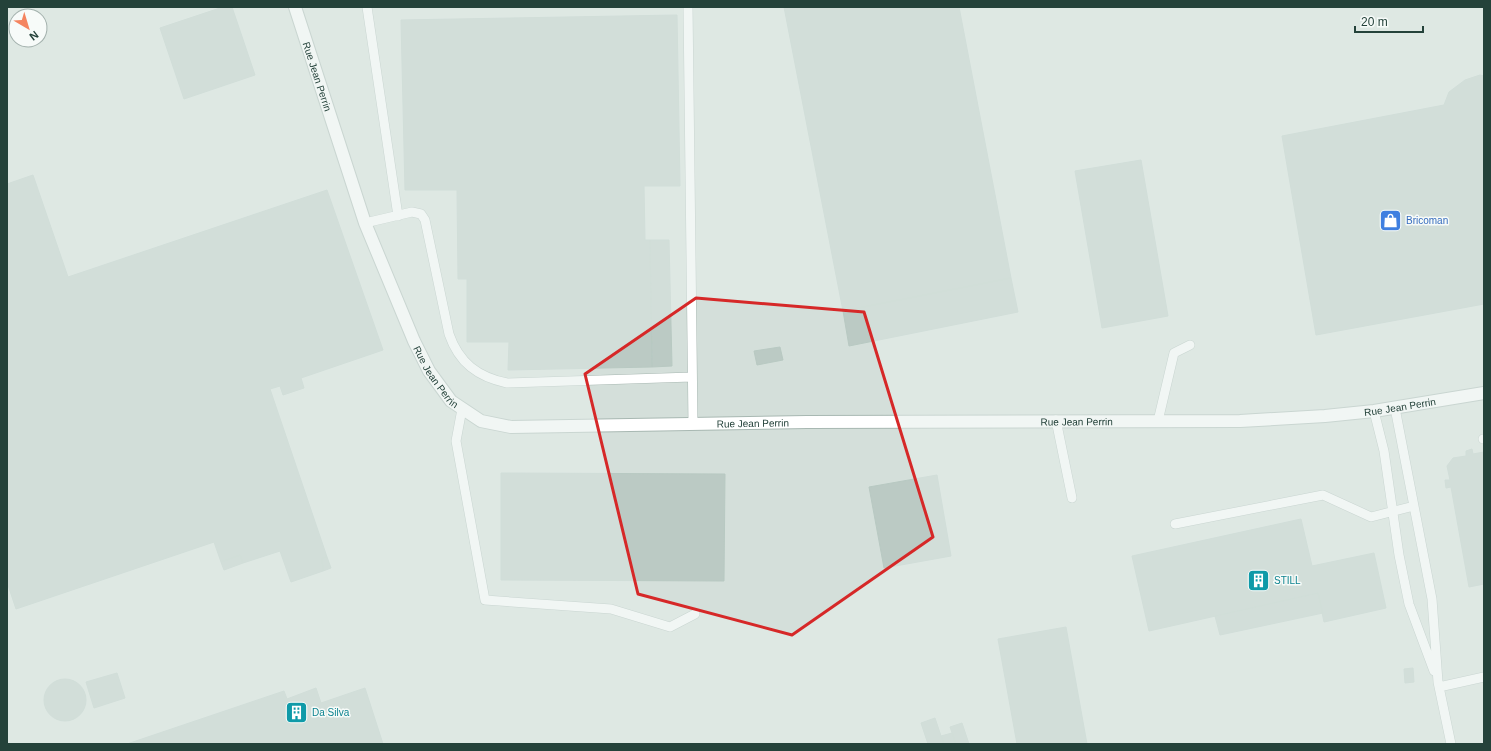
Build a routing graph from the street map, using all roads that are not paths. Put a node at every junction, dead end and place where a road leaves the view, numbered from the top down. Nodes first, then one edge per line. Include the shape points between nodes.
1 (295, 7) edge
2 (367, 7) edge
3 (688, 7) edge
4 (398, 216) junction
5 (365, 223) junction
6 (1190, 345) dead end
7 (692, 377) junction
8 (1484, 393) edge
9 (462, 408) junction
10 (1395, 408) junction
11 (1374, 411) junction
12 (1056, 420) junction
13 (1158, 421) junction
14 (693, 424) junction
15 (1072, 498) dead end
16 (1414, 506) junction
17 (1393, 511) junction
18 (1175, 524) dead end
19 (695, 614) dead end
20 (1484, 677) edge
21 (1439, 685) junction
22 (1451, 744) edge

1 - 5 street, Rue Jean Perrin
2 - 4 lane
3 - 7 lane
4 - 5 lane
4 - 7 lane via 412,212 421,214 425,220 454,348 473,369 488,379 507,384
5 - 9 street, Rue Jean Perrin via 429,372 451,401
6 - 13 lane via 1174,353
7 - 14 lane
8 - 10 street, Rue Jean Perrin
9 - 14 street, Rue Jean Perrin via 481,421 511,427
9 - 19 lane via 456,441 485,600 611,609 670,627
10 - 11 street, Rue Jean Perrin
10 - 16 lane
11 - 13 street, Rue Jean Perrin via 1240,421
11 - 17 lane via 1384,451
12 - 13 street, Rue Jean Perrin
12 - 14 street, Rue Jean Perrin
12 - 15 lane
16 - 17 lane
16 - 21 lane via 1432,599
17 - 18 lane via 1371,516 1323,495
17 - 21 lane via 1398,555 1409,604
20 - 21 lane
21 - 22 lane

